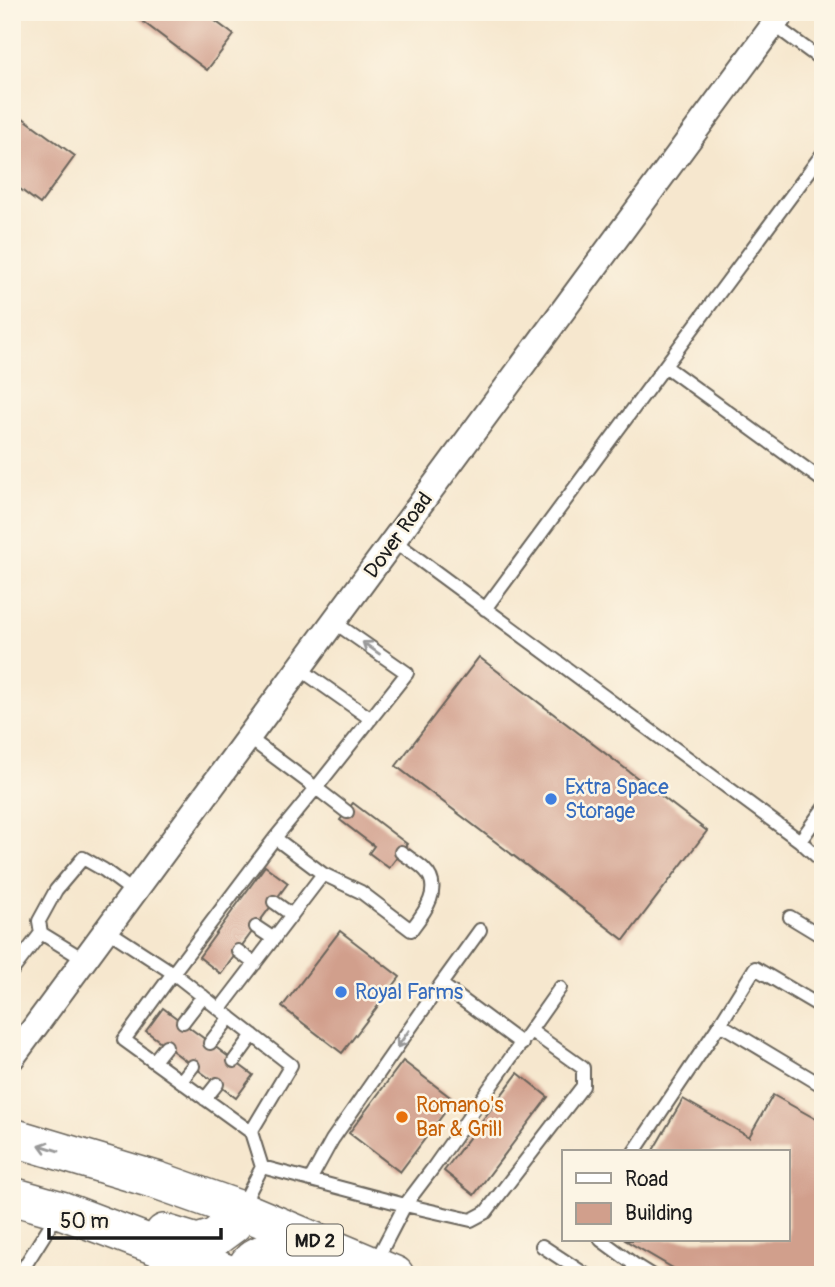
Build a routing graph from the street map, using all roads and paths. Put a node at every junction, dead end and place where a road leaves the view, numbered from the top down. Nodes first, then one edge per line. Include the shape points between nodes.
1 (778, 18) edge
2 (823, 61) edge
3 (823, 152) edge
4 (665, 366) junction
5 (823, 481) edge
6 (394, 541) junction
7 (485, 609) junction
8 (334, 622) junction
9 (300, 669) junction
10 (371, 719) junction
11 (249, 738) junction
12 (316, 788) junction
13 (823, 809) edge
14 (347, 811) dead end
15 (275, 838) junction
16 (800, 841) junction
17 (401, 852) dead end
18 (823, 862) edge
19 (323, 874) junction
20 (135, 893) junction
21 (274, 902) dead end
22 (292, 915) junction
23 (790, 917) dead end
24 (256, 926) dead end
25 (107, 930) junction
26 (480, 930) dead end
27 (41, 933) junction
28 (823, 937) edge
29 (274, 939) junction
30 (238, 951) dead end
31 (85, 960) junction
32 (255, 964) junction
33 (12, 971) edge
34 (173, 973) junction
35 (442, 985) junction
36 (560, 988) dead end
37 (203, 996) junction
38 (823, 1008) edge
39 (225, 1013) junction
40 (183, 1022) dead end
41 (720, 1024) junction
42 (531, 1031) junction
43 (253, 1035) junction
44 (210, 1043) dead end
45 (522, 1044) junction
46 (166, 1046) dead end
47 (15, 1050) edge
48 (154, 1061) junction
49 (234, 1061) dead end
50 (193, 1066) dead end
51 (181, 1081) junction
52 (217, 1084) dead end
53 (823, 1086) edge
54 (205, 1099) junction
55 (251, 1132) junction
56 (12, 1137) edge
57 (635, 1150) edge
58 (262, 1167) junction
59 (310, 1180) junction
60 (12, 1196) edge
61 (405, 1205) junction
62 (61, 1210) junction
63 (241, 1210) junction
64 (603, 1242) edge
65 (542, 1246) dead end
66 (632, 1270) edge
67 (372, 1272) edge
68 (19, 1275) edge
69 (232, 1275) edge
70 (242, 1275) edge
71 (586, 1275) edge
72 (651, 1275) edge

1 - 2 lane
1 - 6 street, Dover Road
3 - 4 lane
4 - 5 lane
4 - 7 lane
6 - 7 lane
6 - 8 street, Dover Road
7 - 16 lane
8 - 9 street, Dover Road
10 -> 8 lane via 407,673
9 - 10 lane
9 - 11 street, Dover Road
10 - 12 lane
11 - 12 lane
11 - 20 street, Dover Road
12 - 14 lane
12 - 15 lane
13 - 16 lane
15 - 19 lane
15 - 34 lane via 211,931
16 - 18 lane
17 - 19 lane via 426,871 433,888 428,908 411,930 361,891
19 - 22 lane
20 - 25 street, Dover Road
20 - 27 lane via 83,858 56,890 39,921
21 - 22 lane
22 - 29 lane
23 - 28 lane
24 - 29 lane
25 - 31 street, Dover Road
25 - 34 lane
26 - 35 lane
27 - 31 lane
27 - 33 lane
29 - 32 lane
30 - 32 lane
31 - 47 street, Dover Road
32 - 39 lane
34 - 37 lane
34 - 48 lane via 124,1040
35 - 45 lane
35 -> 59 lane via 332,1140
36 - 42 lane
37 - 39 lane
37 - 40 lane
38 - 41 lane via 755,968
39 - 43 lane
39 - 44 lane
41 - 53 lane
41 - 57 lane
42 - 45 lane
42 - 61 lane via 583,1068 583,1086 486,1212 471,1220
43 - 49 lane
43 - 55 lane via 292,1065
45 - 61 lane
46 - 48 lane
48 - 51 lane
50 - 51 lane
51 - 54 lane
52 - 54 lane
54 - 55 lane
55 - 58 lane
63 -> 56 main road, MD 2
58 - 59 lane
58 - 63 lane
59 - 61 lane
60 - 62 main road
61 - 67 lane
62 - 63 main road via 115,1217 197,1243 214,1238 233,1224
62 - 68 lane
62 - 69 main road
63 - 67 main road, MD 2
64 - 66 lane
65 - 71 lane
66 - 72 lane
67 - 70 main road via 268,1252 253,1258

